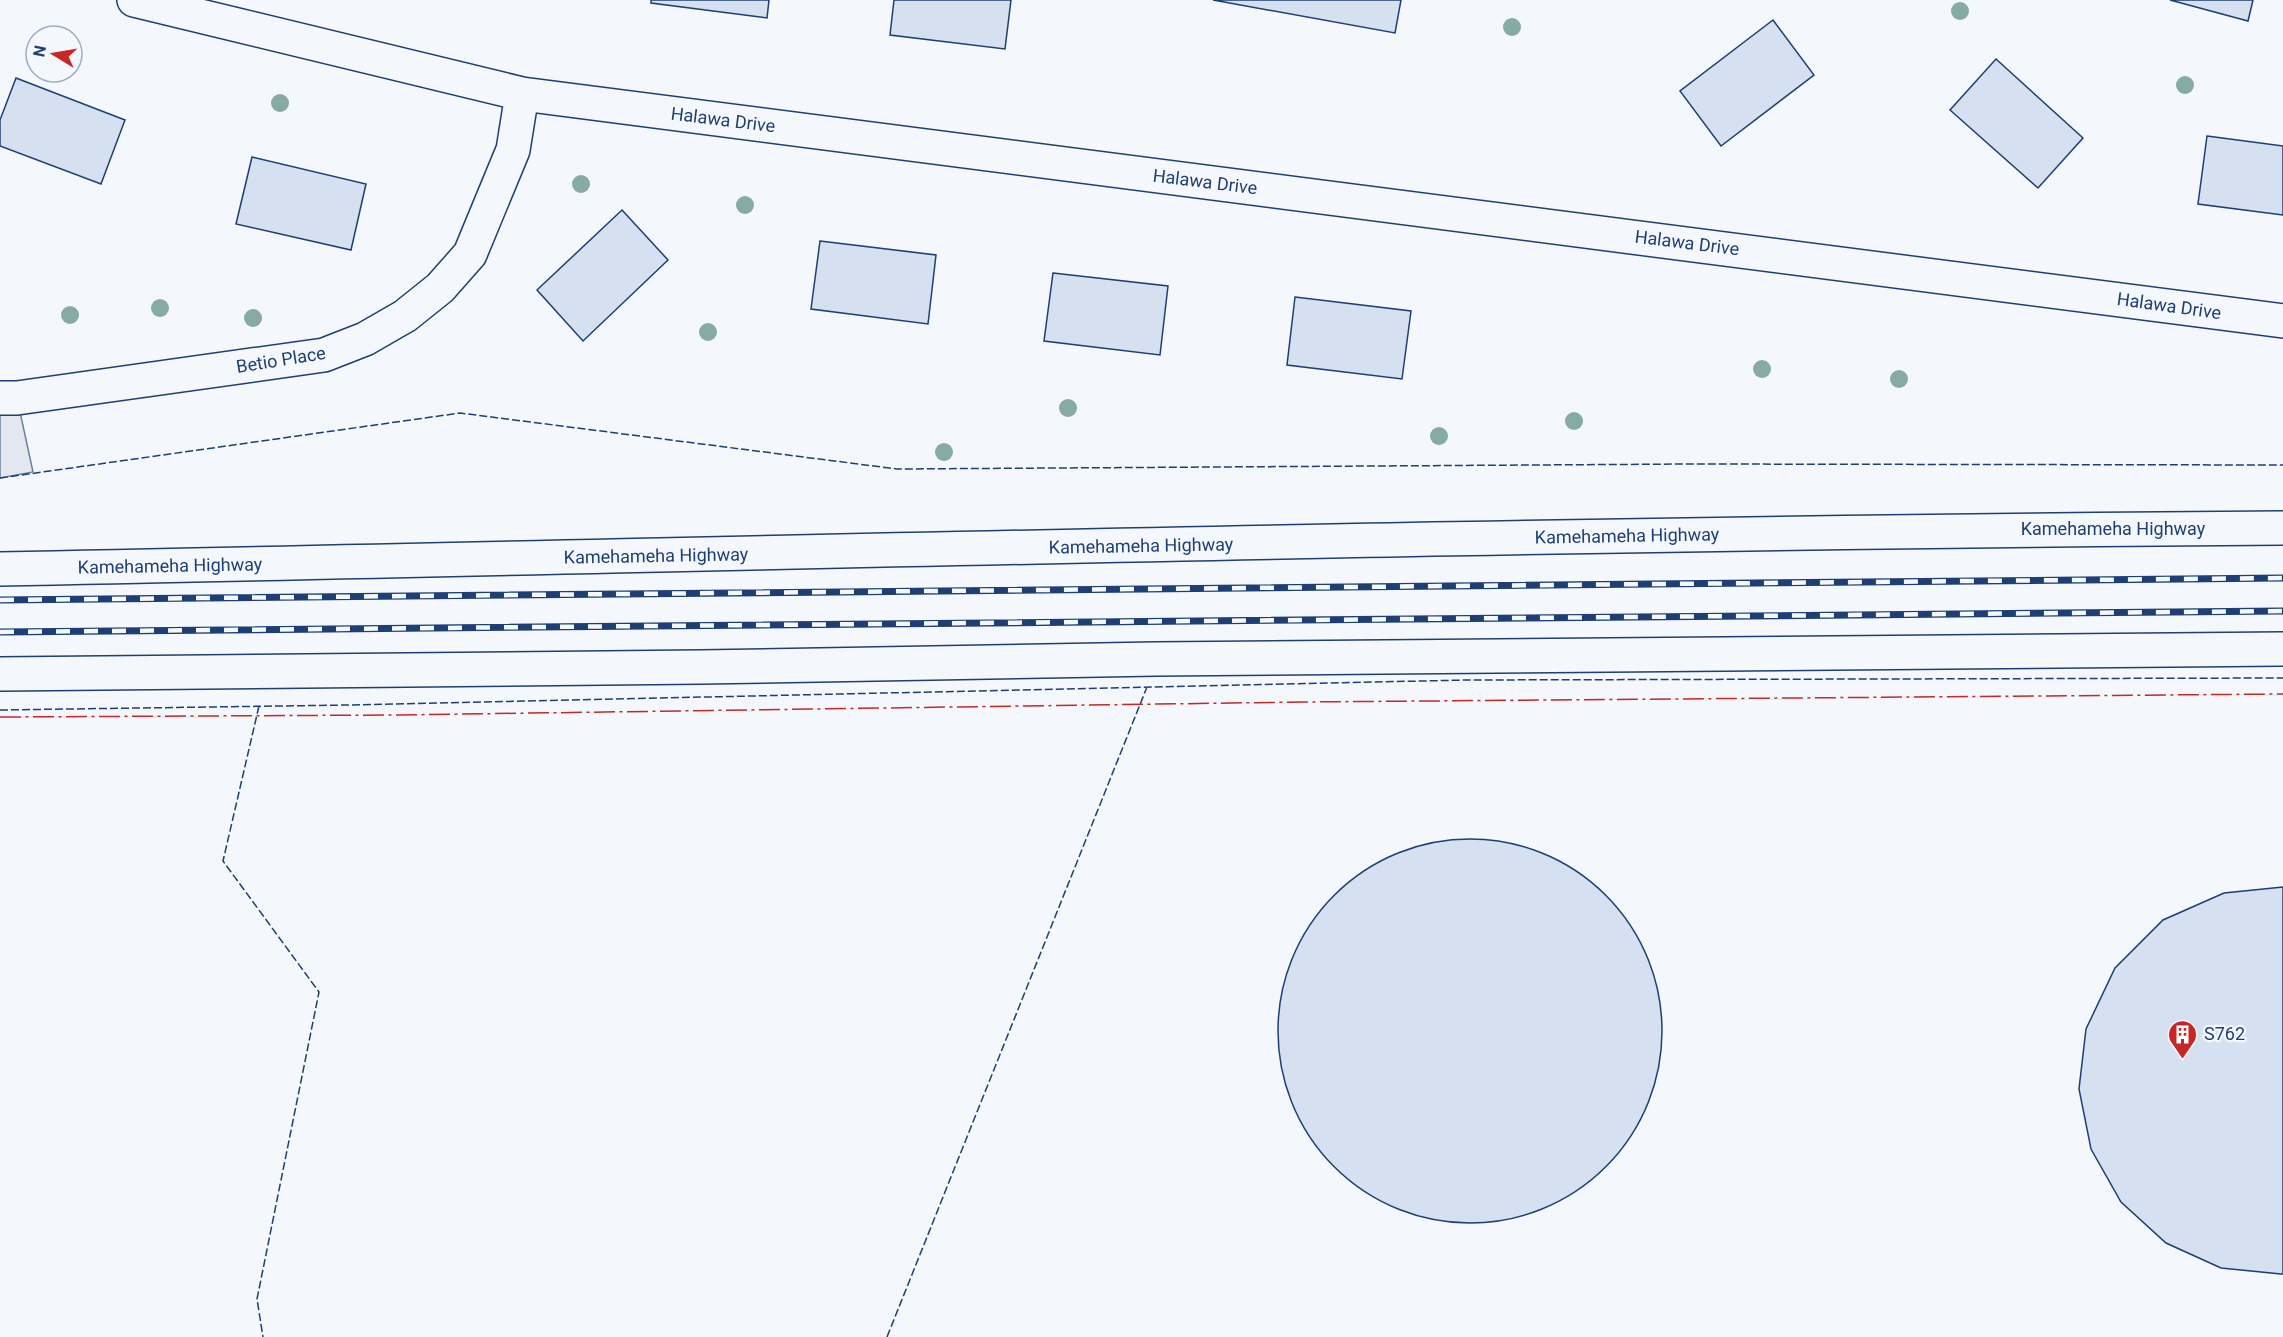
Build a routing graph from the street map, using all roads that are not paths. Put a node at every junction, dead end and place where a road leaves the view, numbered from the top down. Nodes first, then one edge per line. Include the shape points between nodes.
1 (134, 0) edge
2 (522, 94) junction
3 (2283, 321) edge
4 (0, 398) edge
5 (2283, 528) edge
6 (0, 569) edge
7 (2283, 649) edge
8 (0, 674) edge

1 - 2 main road, Halawa Drive
2 - 3 main road, Halawa Drive
2 - 4 main road, Betio Place via 513,150 470,254 440,288 366,339 324,355
5 - 6 main road, Kamehameha Highway via 1528,538
7 - 8 main road

